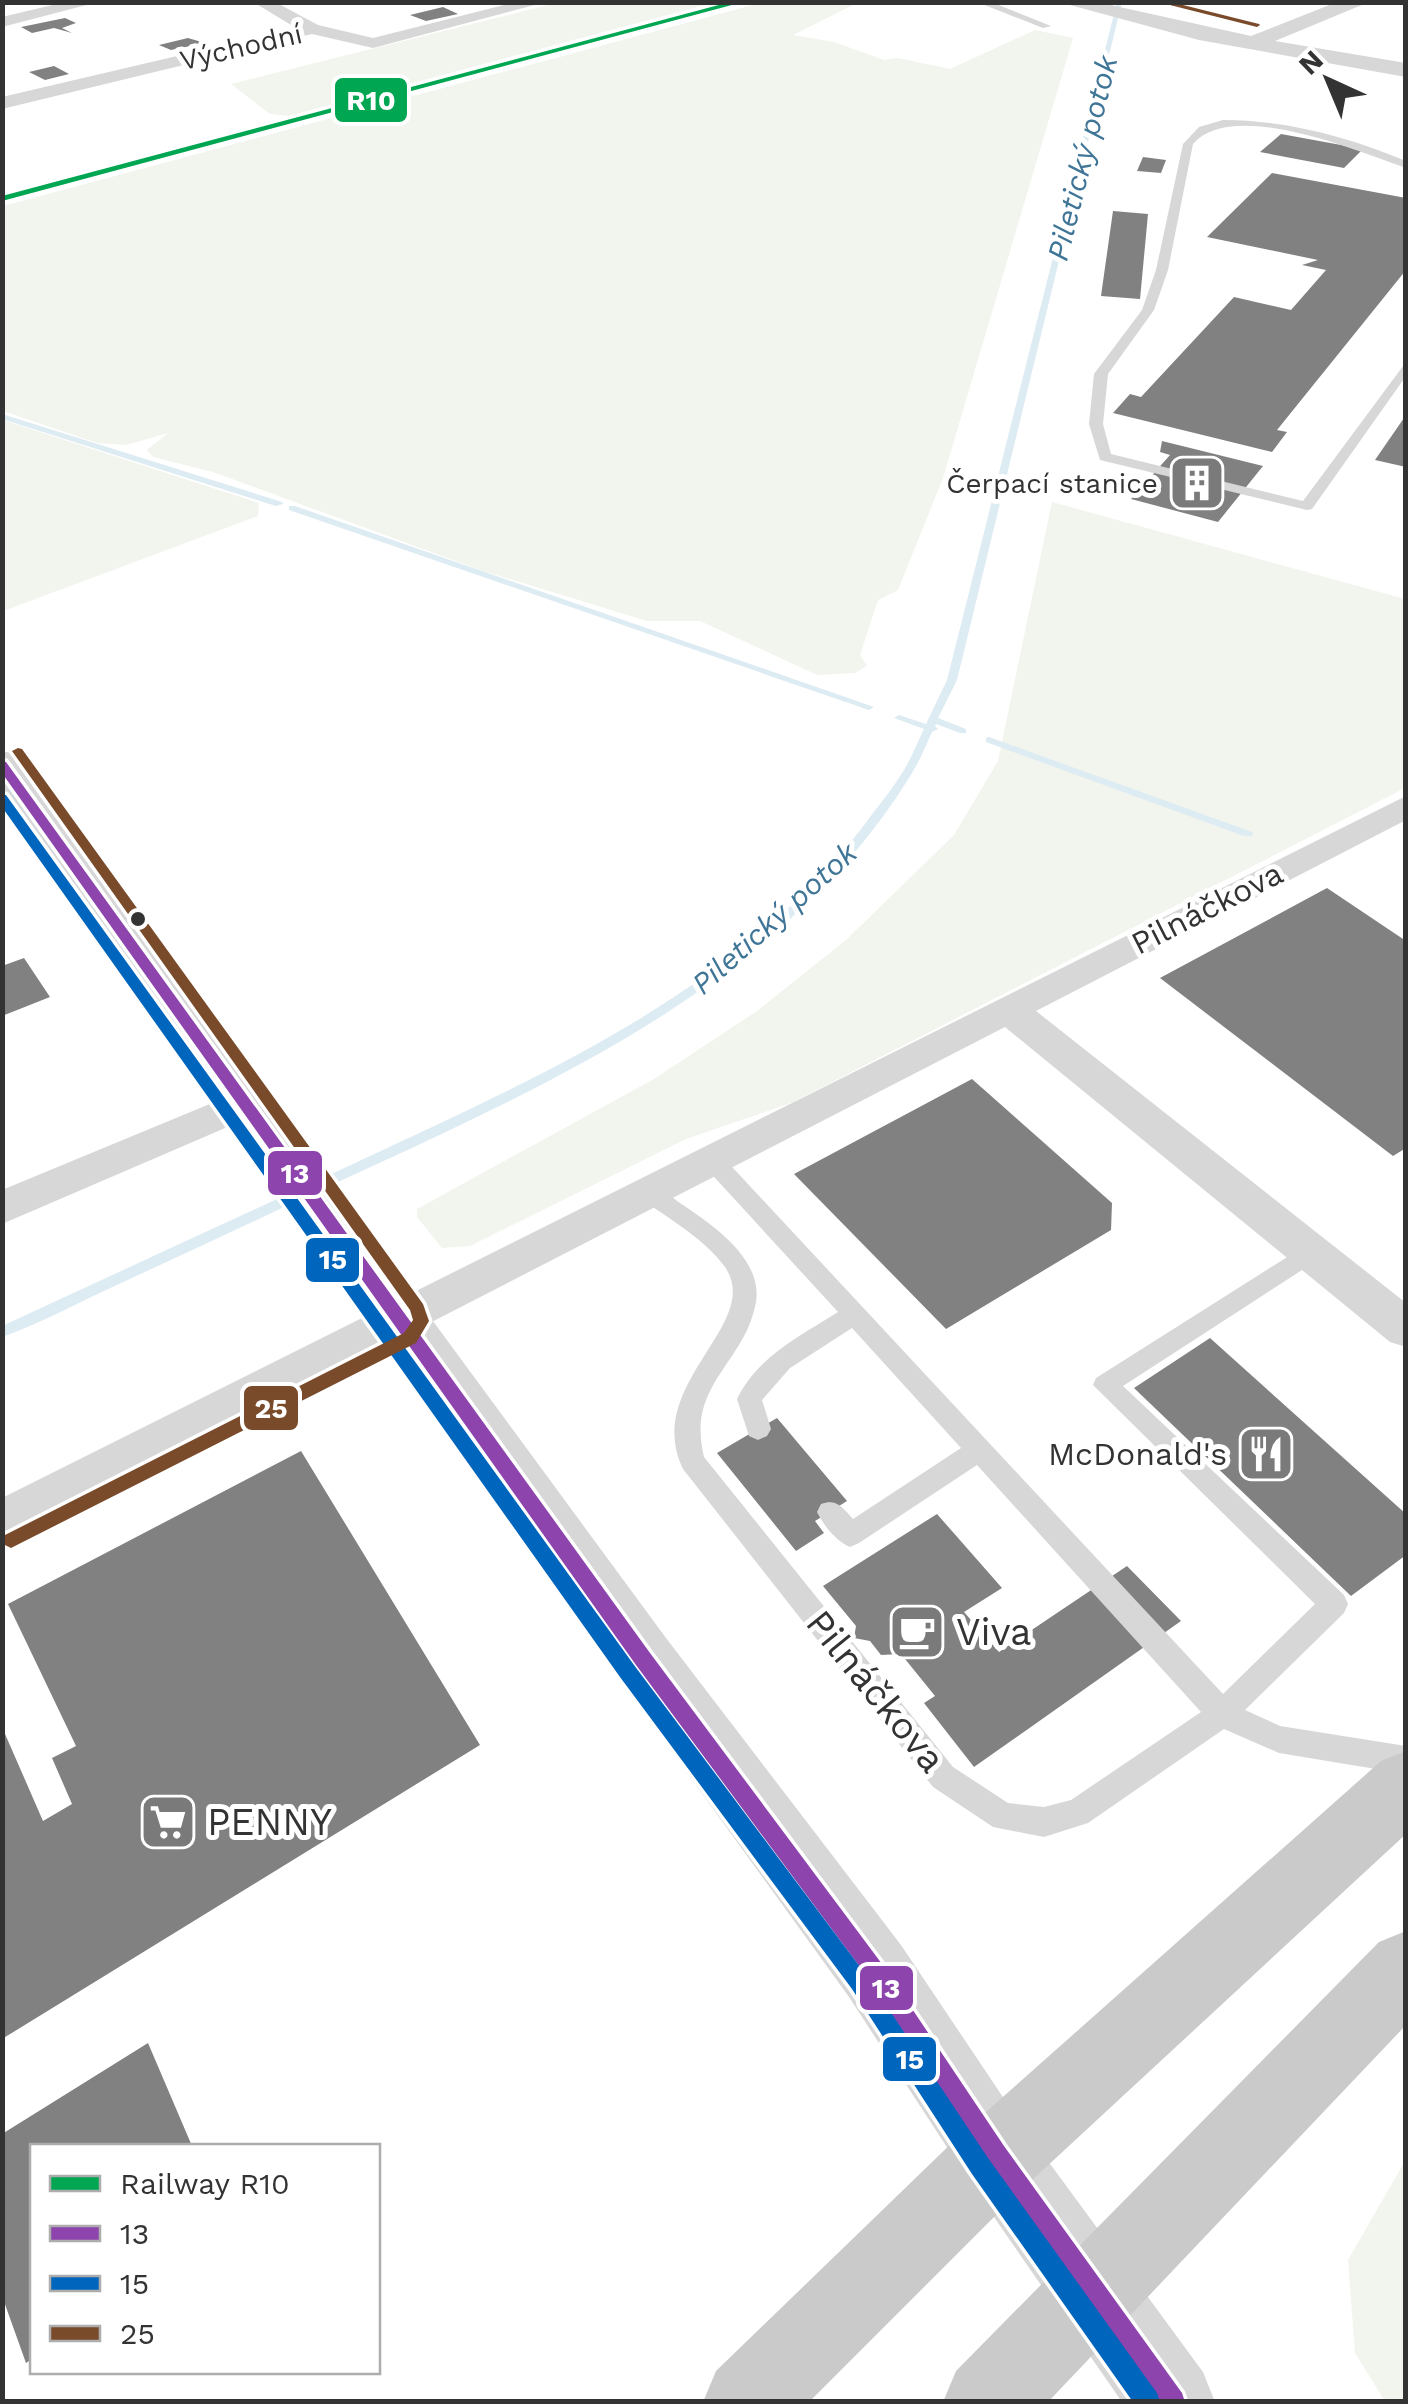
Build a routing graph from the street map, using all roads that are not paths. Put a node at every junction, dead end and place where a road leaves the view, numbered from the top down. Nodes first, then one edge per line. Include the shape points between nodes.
1 (90, 2) edge
2 (262, 2) edge
3 (538, 2) edge
4 (981, 2) edge
5 (1360, 2) edge
6 (1078, 5) edge
7 (2, 22) edge
8 (1046, 26) dead end
9 (312, 29) junction
10 (1253, 44) junction
11 (1406, 70) edge
12 (2, 103) edge
13 (1406, 165) edge
14 (1406, 366) edge
15 (2, 763) edge
16 (1406, 806) edge
17 (1008, 1010) junction
18 (261, 1124) junction
19 (713, 1161) junction
20 (648, 1192) junction
21 (2, 1208) edge
22 (1321, 1260) junction
23 (854, 1314) junction
24 (401, 1320) junction
25 (1406, 1329) edge
26 (758, 1429) dead end
27 (979, 1450) junction
28 (830, 1512) dead end
29 (2, 1522) edge
30 (1222, 1714) junction
31 (1406, 1760) edge
32 (1406, 1786) edge
33 (1406, 1970) edge
34 (996, 2154) junction
35 (1093, 2290) junction
36 (747, 2402) edge
37 (987, 2402) edge
38 (1172, 2402) edge

1 - 7 street
2 - 9 street
3 - 9 street, Východní via 373,42
4 - 8 lane
5 - 10 street
6 - 10 street
9 - 12 street, Východní
10 - 11 street
13 - 14 lane via 1337,140 1242,123 1202,128 1188,144 1148,310 1101,374 1096,424 1105,457 1306,506
15 - 18 street
16 - 17 street, Pilnáčkova
17 - 19 street, Pilnáčkova
17 - 22 street
18 - 21 street
18 - 24 street
19 - 20 street, Pilnáčkova
19 - 23 lane
20 - 24 street, Pilnáčkova
20 - 30 lane, Pilnáčkova via 732,1261 744,1288 739,1319 687,1404 682,1422 692,1461 943,1777 1003,1818 1044,1822 1078,1813
22 - 25 street
22 - 30 lane, Pilnáčkova via 1105,1385 1334,1604
23 - 26 lane via 755,1386 750,1399
23 - 27 lane
24 - 29 street, Pilnáčkova
24 - 34 street via 875,1971
27 - 28 lane via 850,1535
27 - 30 lane
30 - 31 lane via 1278,1740
32 - 34 main road
33 - 35 main road
34 - 35 street
34 - 36 main road
35 - 37 main road
35 - 38 street

